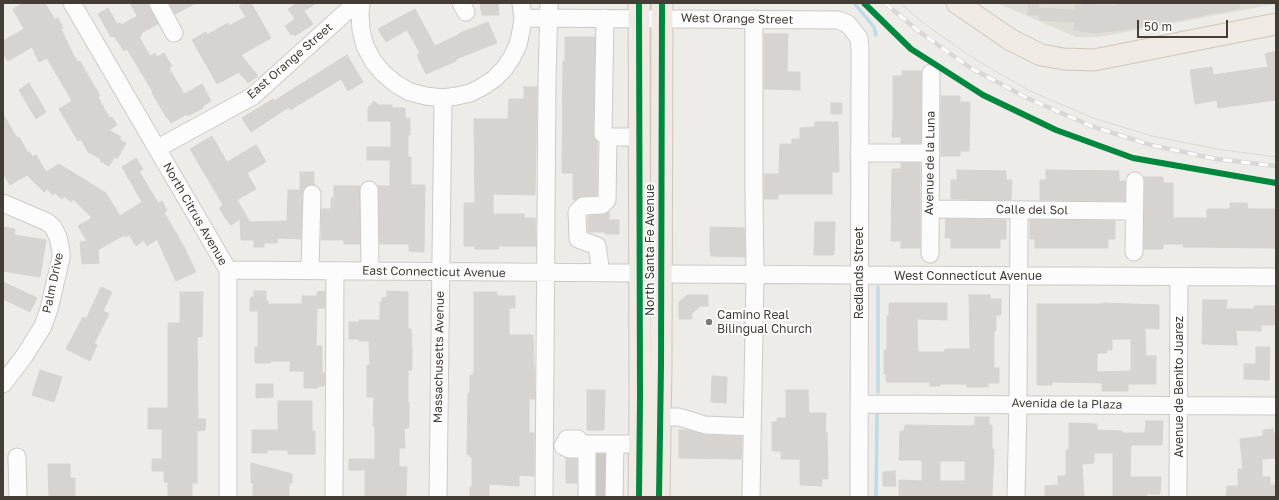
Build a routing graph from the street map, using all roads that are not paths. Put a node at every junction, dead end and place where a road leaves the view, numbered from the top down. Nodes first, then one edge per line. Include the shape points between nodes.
1 (72, 3) edge
2 (158, 3) edge
3 (356, 3) edge
4 (361, 3) edge
5 (957, 3) edge
6 (522, 10) edge
7 (549, 10) edge
8 (639, 10) edge
9 (662, 10) edge
10 (605, 18) junction
11 (754, 19) junction
12 (1276, 24) edge
13 (174, 32) dead end
14 (860, 50) joint
15 (931, 73) dead end
16 (442, 98) junction
17 (608, 137) junction
18 (639, 137) junction
19 (158, 148) junction
20 (860, 153) junction
21 (931, 153) junction
22 (1135, 181) dead end
23 (369, 190) dead end
24 (312, 194) dead end
25 (3, 203) edge
26 (930, 209) junction
27 (1019, 210) junction
28 (1134, 211) junction
29 (1134, 252) dead end
30 (930, 254) dead end
31 (228, 270) junction
32 (310, 270) junction
33 (335, 271) junction
34 (370, 271) junction
35 (440, 272) junction
36 (547, 273) junction
37 (601, 273) junction
38 (640, 273) junction
39 (661, 274) junction
40 (755, 274) junction
41 (859, 275) junction
42 (1019, 276) junction
43 (1179, 276) junction
44 (1276, 277) edge
45 (3, 384) edge
46 (859, 404) junction
47 (1018, 404) junction
48 (1179, 405) junction
49 (1276, 406) edge
50 (660, 417) junction
51 (752, 427) junction
52 (584, 444) junction
53 (615, 444) junction
54 (639, 444) junction
55 (545, 446) junction
56 (17, 457) dead end
57 (601, 480) edge
58 (18, 497) edge
59 (228, 497) edge
60 (334, 497) edge
61 (438, 497) edge
62 (544, 497) edge
63 (639, 497) edge
64 (659, 497) edge
65 (751, 497) edge
66 (859, 497) edge
67 (1016, 497) edge
68 (1178, 497) edge

1 - 19 street, North Citrus Avenue
2 - 13 street
3 - 19 street, East Orange Street via 253,96
4 - 16 street via 361,30 365,46 383,74 410,92
5 - 12 main road via 1011,40 1041,55 1064,59 1094,60
6 - 7 street, West Orange Street
6 - 16 street via 518,45 504,69 494,79 470,93
7 - 10 street, West Orange Street
7 - 36 street
8 - 9 street, West Orange Street
8 - 10 street, West Orange Street
8 - 18 main road, North Santa Fe Avenue
9 - 11 street, West Orange Street
9 - 39 main road, North Santa Fe Avenue
10 - 17 street via 603,134
11 - 14 street, West Orange Street via 838,20 848,24 859,38
11 - 40 street
14 - 20 street, Redlands Street
15 - 21 street, Avenue de la Luna
16 - 35 street, Massachusetts Avenue
17 - 18 street
17 - 37 street via 607,200 602,205 583,206 577,212 578,239 597,246
18 - 38 main road, North Santa Fe Avenue
19 - 31 street, North Citrus Avenue
20 - 21 street
20 - 41 street, Redlands Street
21 - 26 street, Avenue de la Luna
22 - 28 street
23 - 34 street
24 - 32 street
25 - 45 street, Palm Drive via 47,222 58,237 61,258 43,326
26 - 27 street, Calle del Sol
26 - 30 street, Avenue de la Luna
27 - 28 street, Calle del Sol
27 - 42 street
28 - 29 street
31 - 32 street, East Connecticut Avenue
31 - 59 street, North Citrus Avenue
32 - 33 street, East Connecticut Avenue
33 - 34 street, East Connecticut Avenue
33 - 60 street
34 - 35 street, East Connecticut Avenue
35 - 36 street, East Connecticut Avenue
35 - 61 street, Massachusetts Avenue
36 - 37 street, East Connecticut Avenue
36 - 55 street
37 - 38 street, East Connecticut Avenue
38 - 54 main road, North Santa Fe Avenue
39 - 40 street, West Connecticut Avenue
39 - 50 main road, North Santa Fe Avenue
40 - 41 street, West Connecticut Avenue
40 - 51 street
41 - 42 street, West Connecticut Avenue
41 - 46 street, Redlands Street
42 - 43 street, West Connecticut Avenue
42 - 47 street
43 - 44 street, West Connecticut Avenue
43 - 48 street, Avenue de Benito Juarez
46 - 47 street, Avenida de la Plaza
46 - 66 street, Redlands Street
47 - 48 street, Avenida de la Plaza
47 - 67 street
48 - 49 street, Avenida de la Plaza
48 - 68 street, Avenue de Benito Juarez
50 - 51 street via 679,417 705,425
50 - 64 main road, North Santa Fe Avenue
51 - 65 street
52 - 53 street
52 - 55 street via 578,449
52 - 57 street
53 - 54 street
53 - 57 street
54 - 63 main road, North Santa Fe Avenue
55 - 62 street
56 - 58 street

